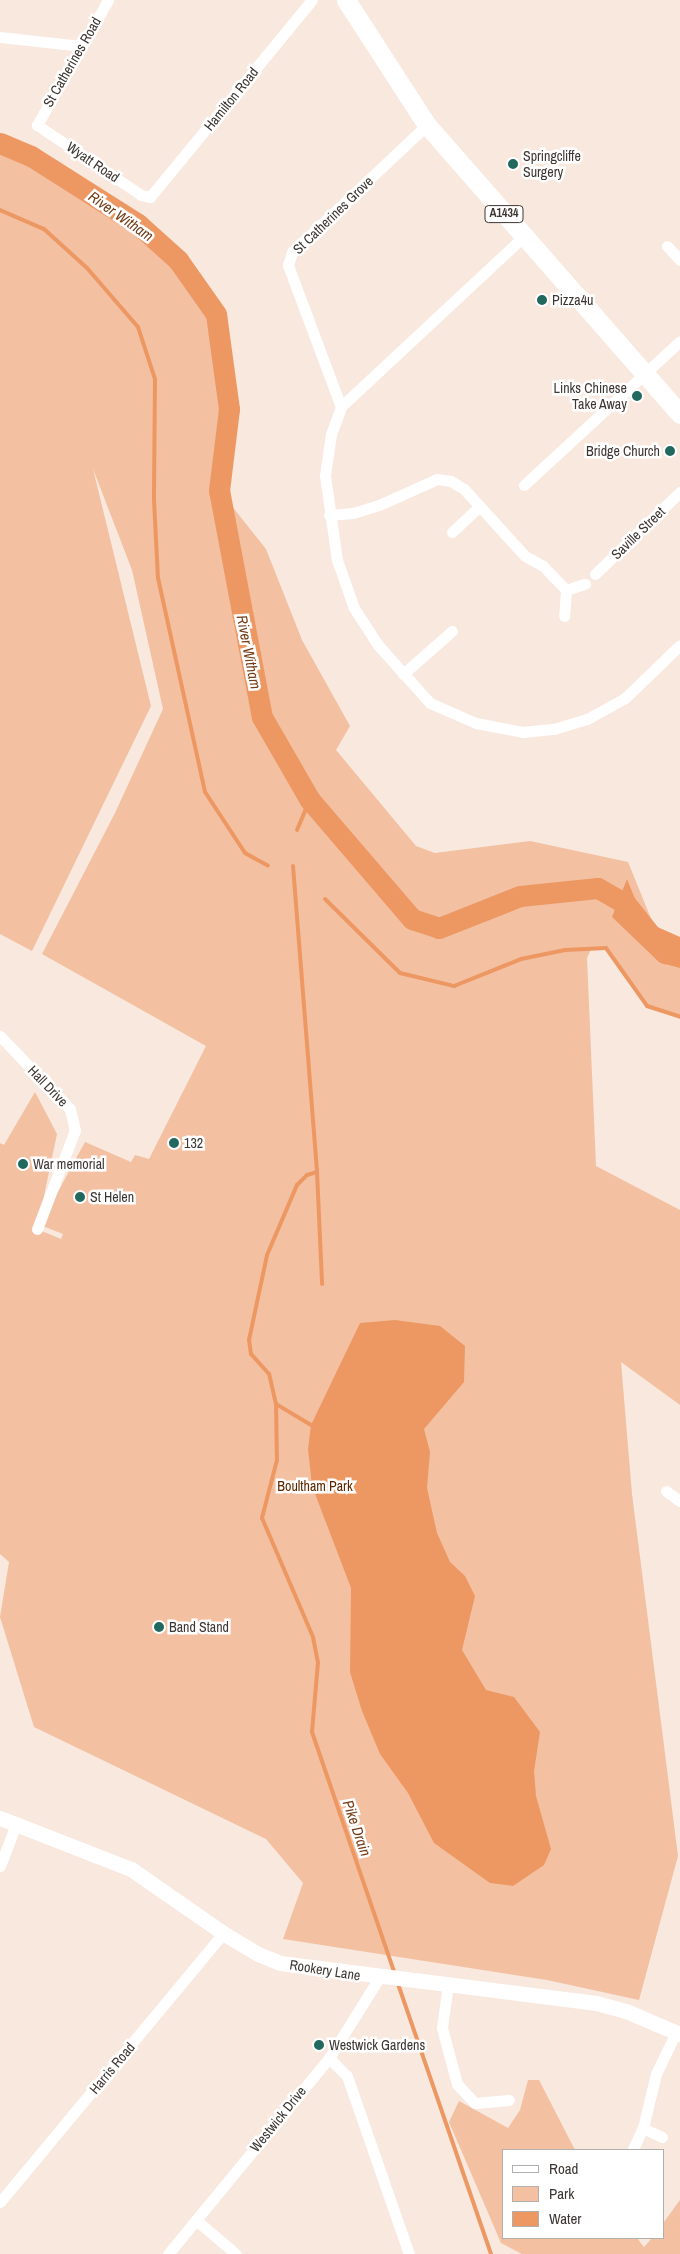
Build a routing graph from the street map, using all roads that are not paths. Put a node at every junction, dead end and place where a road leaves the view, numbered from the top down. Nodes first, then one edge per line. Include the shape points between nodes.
1 (108, 0) edge
2 (312, 0) edge
3 (346, 0) edge
4 (0, 37) edge
5 (81, 46) junction
6 (37, 125) joint
7 (427, 125) junction
8 (150, 197) joint
9 (523, 237) junction
10 (667, 246) dead end
11 (680, 260) edge
12 (680, 341) edge
13 (645, 374) junction
14 (341, 407) junction
15 (680, 414) edge
16 (524, 485) dead end
17 (680, 492) edge
18 (480, 506) junction
19 (329, 515) junction
20 (452, 532) dead end
21 (595, 574) dead end
22 (585, 584) dead end
23 (566, 590) junction
24 (564, 616) dead end
25 (452, 631) dead end
26 (680, 645) edge
27 (403, 674) junction
28 (0, 1036) edge
29 (37, 1229) dead end
30 (666, 1491) dead end
31 (680, 1501) edge
32 (0, 1818) edge
33 (16, 1824) junction
34 (0, 1866) edge
35 (223, 1933) junction
36 (384, 1978) junction
37 (448, 1984) junction
38 (678, 2033) edge
39 (329, 2058) junction
40 (509, 2100) dead end
41 (643, 2128) junction
42 (662, 2137) dead end
43 (633, 2149) dead end
44 (0, 2202) edge
45 (196, 2220) junction
46 (168, 2254) edge
47 (236, 2254) edge
48 (409, 2254) edge

1 - 5 street, St Catherines Road
2 - 8 street, Hamilton Road
3 - 7 main road, A1434
4 - 5 street
5 - 6 street, St Catherines Road
6 - 8 street, Wyatt Road via 140,195
7 - 9 main road, A1434
7 - 14 street, St Catherines Grove via 292,252 288,265
9 - 13 main road, A1434
9 - 14 street
10 - 11 street
12 - 13 street
13 - 15 main road, A1434
13 - 16 street
14 - 19 street via 331,434 325,475
17 - 21 street, Saville Street
18 - 19 street via 451,480 437,479 379,505 353,513
18 - 20 street
18 - 23 street via 526,556 543,566
19 - 27 street via 337,560 354,608 378,646
22 - 23 street
23 - 24 street
25 - 27 street
26 - 27 street via 625,698 587,719 554,729 523,732 476,724 430,703
28 - 29 street, Hall Drive via 70,1109 75,1130
30 - 31 street
32 - 33 street, Rookery Lane
33 - 34 street
33 - 35 street, Rookery Lane via 131,1869
35 - 36 street, Rookery Lane via 280,1963
35 - 44 street, Harris Road
36 - 37 street, Rookery Lane
36 - 39 street, Westwick Drive
37 - 38 street, Rookery Lane via 596,2003 626,2011
37 - 40 street via 442,2028 457,2084 475,2103
38 - 41 street via 656,2074
39 - 45 street, Westwick Drive
39 - 48 street via 347,2076
41 - 42 street
41 - 43 street
45 - 46 street, Westwick Drive
45 - 47 street

